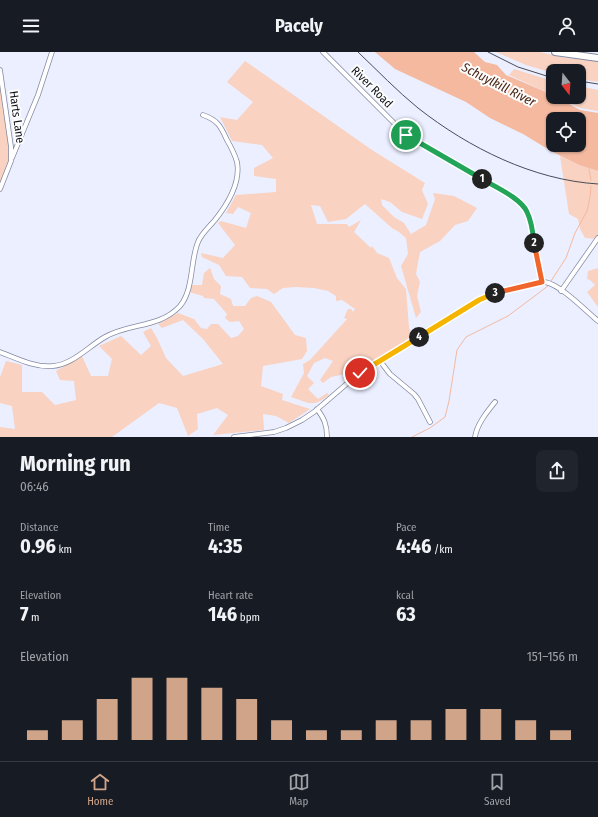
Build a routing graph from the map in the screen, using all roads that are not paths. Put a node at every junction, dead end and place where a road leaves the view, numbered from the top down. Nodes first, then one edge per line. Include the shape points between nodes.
1 (52, 52) edge
2 (323, 52) edge
3 (555, 52) edge
4 (575, 52) edge
5 (598, 54) edge
6 (598, 58) edge
7 (0, 70) edge
8 (203, 115) dead end
9 (11, 161) junction
10 (0, 189) edge
11 (598, 238) edge
12 (542, 282) junction
13 (561, 291) junction
14 (598, 321) edge
15 (0, 352) edge
16 (380, 361) junction
17 (495, 402) dead end
18 (317, 409) junction
19 (430, 422) dead end
20 (257, 436) edge
21 (234, 437) edge
22 (328, 437) edge
23 (475, 437) edge

1 - 9 street via 38,95
2 - 12 street, River Road via 406,135 524,206 530,220
3 - 6 highway
4 - 5 highway
7 - 9 street, Harts Lane
8 - 15 street via 217,122 222,130 237,161 237,179 228,200 199,240 188,290 181,304 163,318 115,332 72,359 53,366 31,364
9 - 10 street, Harts Lane
11 - 13 street
12 - 13 street
12 - 16 street via 494,293 479,300
13 - 14 street
16 - 18 street via 354,377
16 - 19 street via 390,374 414,394
17 - 23 street via 479,425
18 - 20 street via 286,428
18 - 22 street via 323,416
20 - 21 street

